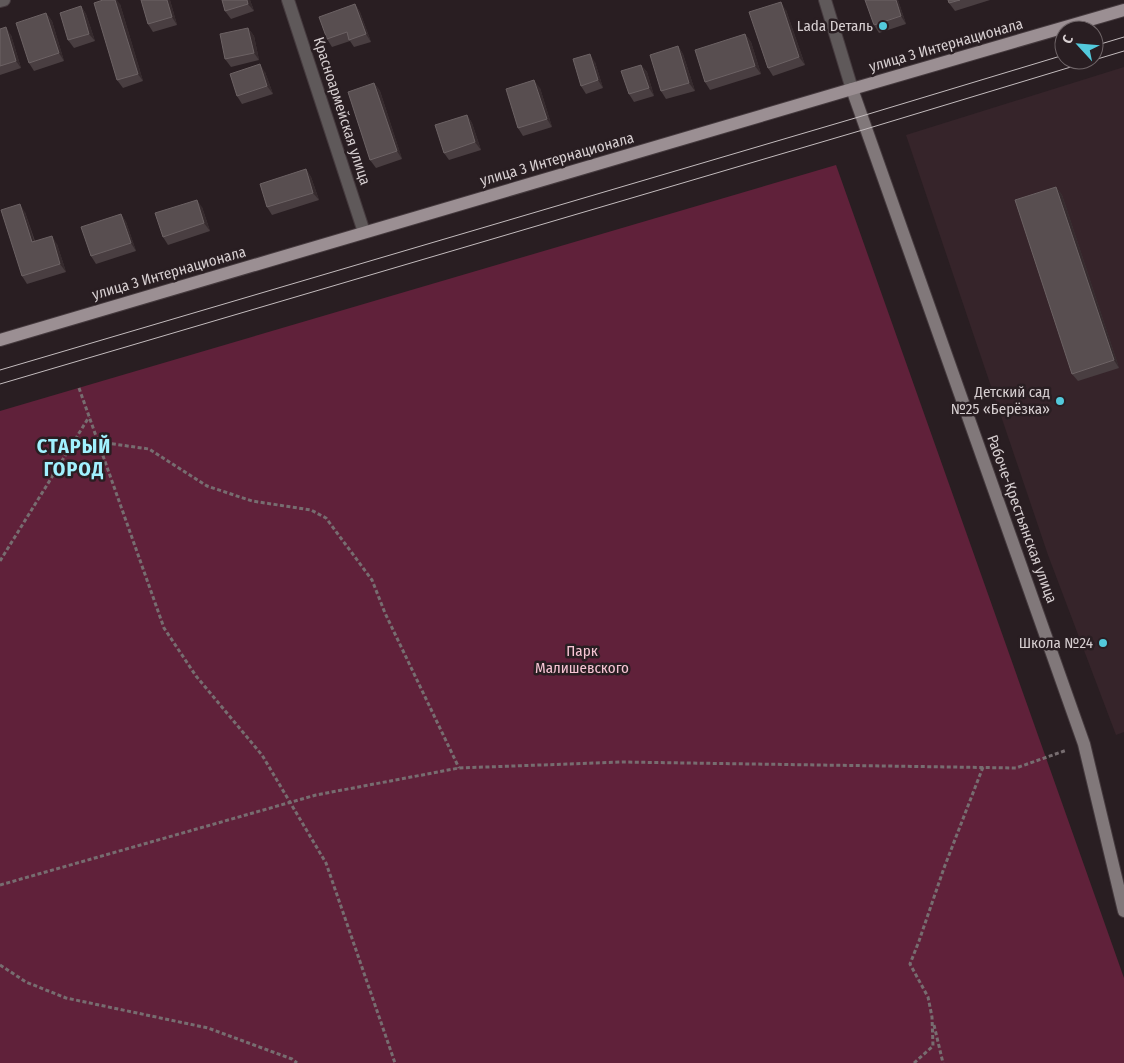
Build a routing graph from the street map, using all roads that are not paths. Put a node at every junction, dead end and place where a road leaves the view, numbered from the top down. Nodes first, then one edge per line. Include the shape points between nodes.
1 (4, 0) edge
2 (288, 0) edge
3 (825, 0) edge
4 (0, 1) edge
5 (1124, 10) edge
6 (852, 89) junction
7 (364, 232) junction
8 (0, 340) edge
9 (1124, 911) edge

1 - 4 street
2 - 7 street, Красноармейская улица
3 - 6 street, Рабоче-Крестьянская улица
5 - 6 main road, улица 3 Интернационала
6 - 7 main road, улица 3 Интернационала
6 - 9 main road, Рабоче-Крестьянская улица via 1084,744
7 - 8 main road, улица 3 Интернационала

